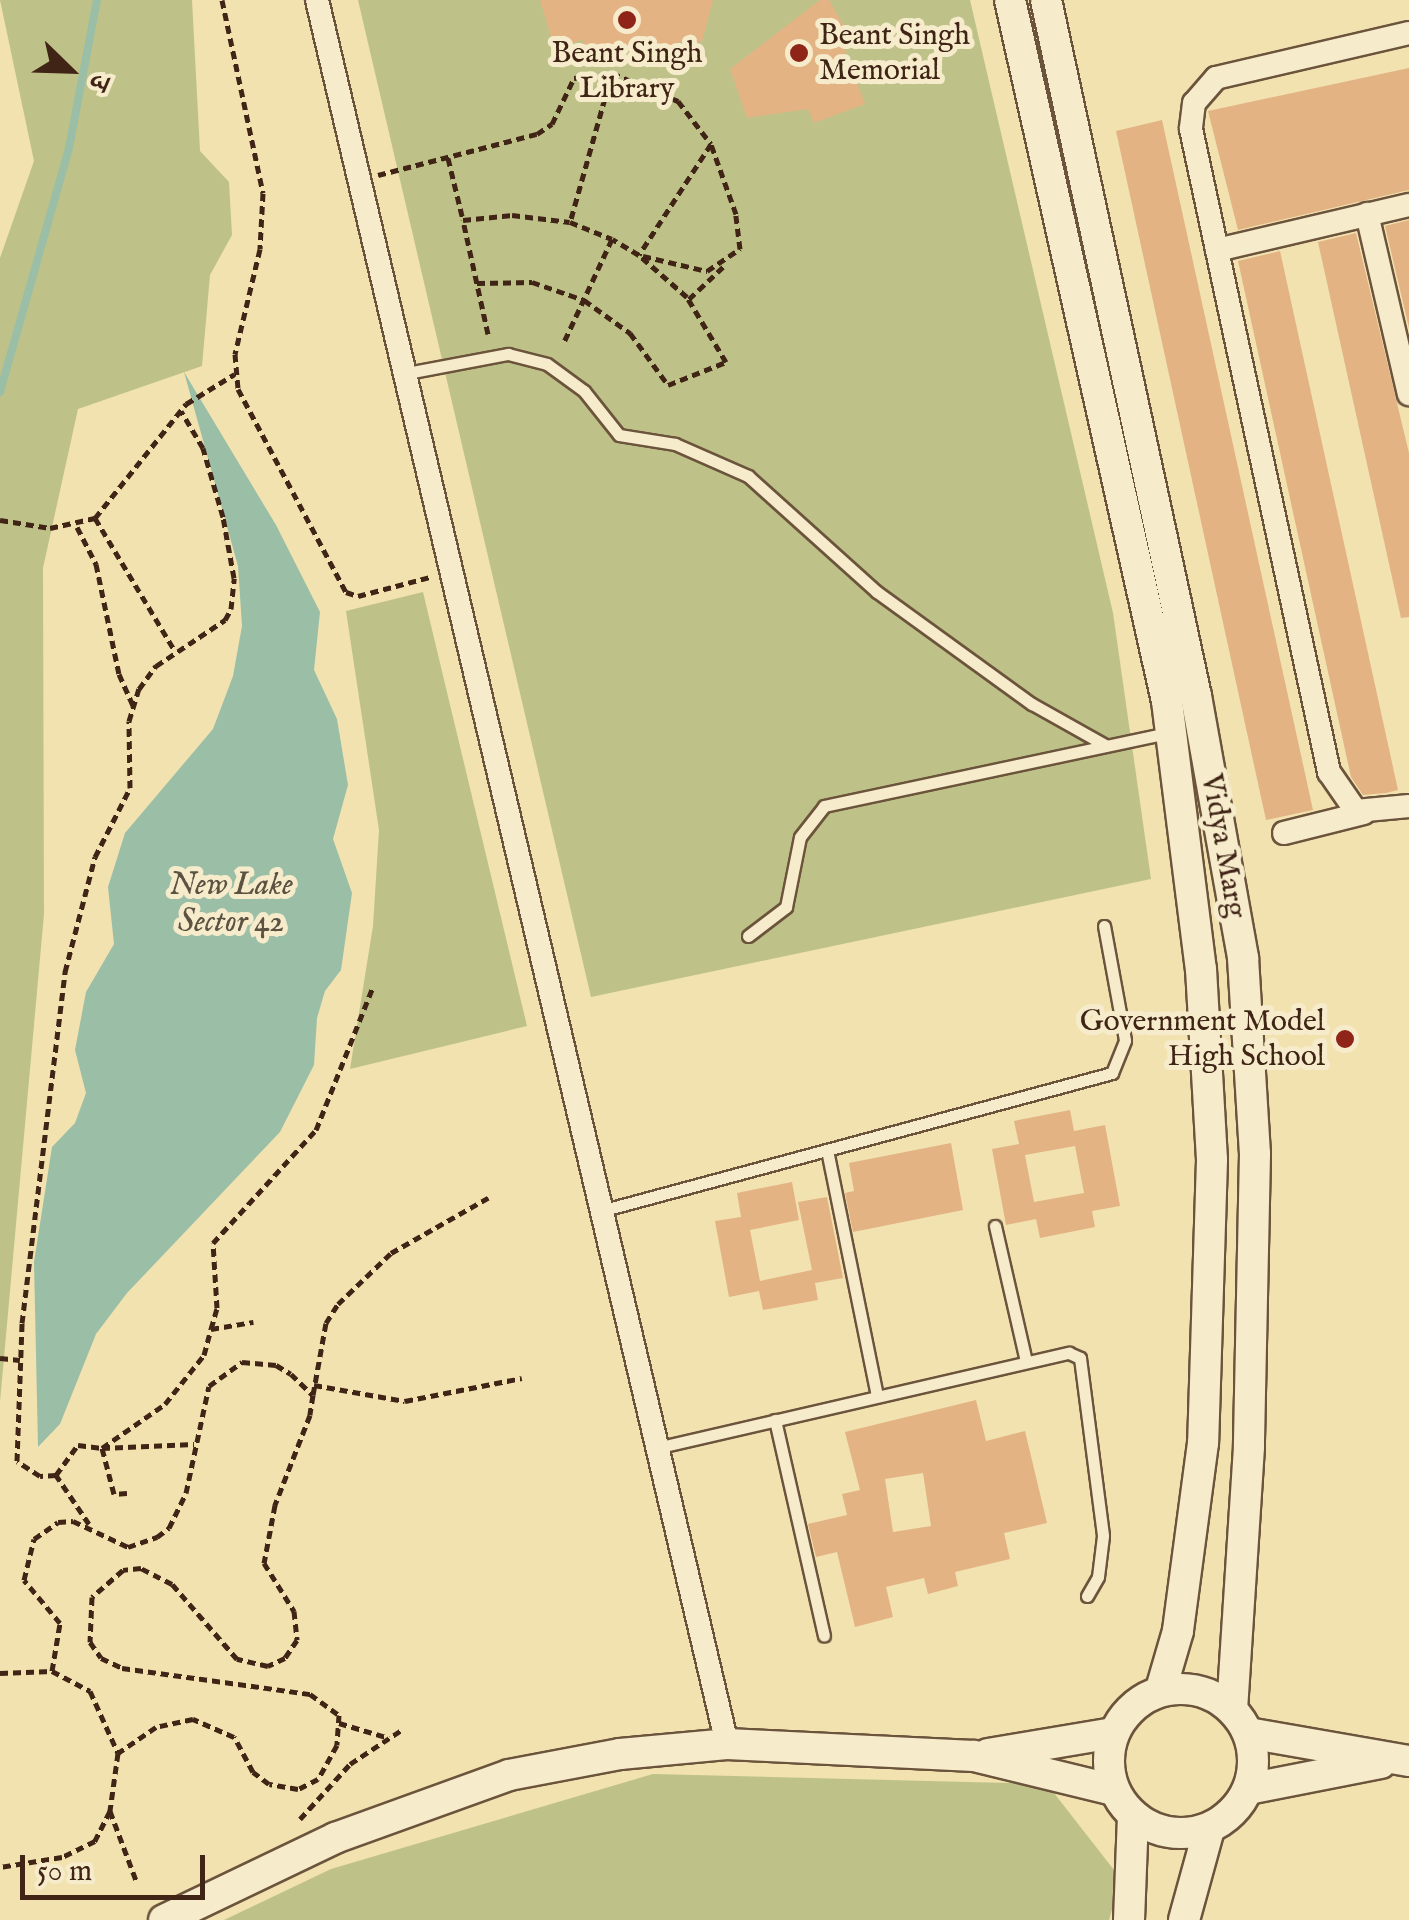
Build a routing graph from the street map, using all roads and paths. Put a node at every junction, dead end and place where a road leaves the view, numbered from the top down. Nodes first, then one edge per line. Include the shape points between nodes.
1 (222, 0) edge
2 (317, 0) edge
3 (1010, 0) edge
4 (1046, 0) edge
5 (1409, 33) edge
6 (612, 72) junction
7 (712, 144) junction
8 (448, 158) junction
9 (362, 179) junction
10 (1409, 205) edge
11 (1367, 214) junction
12 (464, 220) junction
13 (570, 222) junction
14 (612, 239) junction
15 (1217, 250) junction
16 (639, 255) junction
17 (725, 264) junction
18 (478, 284) junction
19 (584, 300) junction
20 (689, 300) junction
21 (488, 334) dead end
22 (564, 342) dead end
23 (407, 372) junction
24 (234, 374) junction
25 (1409, 394) edge
26 (180, 412) junction
27 (95, 518) junction
28 (0, 520) edge
29 (77, 527) junction
30 (452, 572) junction
31 (173, 648) junction
32 (134, 707) junction
33 (1172, 732) junction
34 (1105, 746) junction
35 (1409, 806) edge
36 (1364, 813) junction
37 (1284, 833) dead end
38 (1104, 926) dead end
39 (748, 936) dead end
40 (372, 989) dead end
41 (826, 1150) junction
42 (488, 1198) dead end
43 (604, 1210) junction
44 (995, 1226) dead end
45 (253, 1322) dead end
46 (211, 1329) junction
47 (0, 1358) edge
48 (20, 1360) junction
49 (1026, 1361) junction
50 (522, 1378) dead end
51 (314, 1385) junction
52 (313, 1394) junction
53 (877, 1396) junction
54 (774, 1420) junction
55 (194, 1444) junction
56 (102, 1448) junction
57 (656, 1448) junction
58 (56, 1475) junction
59 (127, 1492) dead end
60 (92, 1526) junction
61 (1087, 1596) dead end
62 (824, 1636) dead end
63 (52, 1671) junction
64 (0, 1673) edge
65 (1161, 1689) junction
66 (1240, 1720) junction
67 (340, 1723) junction
68 (403, 1729) dead end
69 (1113, 1734) junction
70 (389, 1738) junction
71 (726, 1744) junction
72 (118, 1753) junction
73 (974, 1756) junction
74 (1403, 1760) edge
75 (1248, 1789) junction
76 (1113, 1790) junction
77 (110, 1811) junction
78 (1133, 1817) junction
79 (300, 1819) dead end
80 (1209, 1829) junction
81 (0, 1867) edge
82 (136, 1884) dead end
83 (164, 1920) edge
84 (1129, 1920) edge
85 (1184, 1920) edge

1 - 24 path via 262,193 260,249
2 - 9 street
3 - 33 main road, Vidya Marg
4 - 66 main road, Vidya Marg via 1196,696 1244,958 1255,1174
5 - 15 street via 1230,72 1207,85 1194,103 1191,129
6 - 7 path via 678,100
6 - 8 path via 574,78 544,130
6 - 13 path
7 - 16 path
7 - 17 path via 742,242
8 - 9 path
8 - 12 path
9 - 23 street
10 - 11 street
11 - 15 street
11 - 25 street
12 - 13 path via 512,215
12 - 18 path
13 - 14 path
14 - 16 path
14 - 19 path
15 - 36 street via 1328,772 1341,797
16 - 17 path via 707,271
16 - 20 path
17 - 20 path
18 - 19 path via 532,282
18 - 21 path
19 - 20 path via 630,333 668,385 726,362
19 - 22 path
23 - 30 street
23 - 34 lane via 508,354 547,364 584,391 619,435 675,444 748,476 877,592 1032,704
24 - 26 path
24 - 30 path via 346,592 358,596
26 - 27 path
26 - 31 path via 203,448 234,578 225,620
27 - 29 path
27 - 31 path
28 - 29 path
29 - 32 path via 96,564 119,674
30 - 43 street
31 - 32 path via 139,689
32 - 48 path via 130,788 88,878 58,1008
33 - 34 lane
33 - 65 main road, Vidya Marg via 1201,970 1212,1160 1203,1443 1178,1631
34 - 39 lane via 824,806 800,837 786,907
35 - 36 street
36 - 37 street
38 - 41 lane via 1125,1040 1112,1073
40 - 46 path via 316,1130 213,1242
41 - 43 lane
41 - 53 lane
42 - 51 path via 440,1221 363,1276 326,1323
43 - 57 street
44 - 49 lane
45 - 46 path
46 - 56 path via 188,1380
47 - 48 path
48 - 58 path via 17,1461 40,1476
49 - 53 lane
49 - 61 lane via 1057,1354 1080,1358 1103,1536 1098,1577
50 - 51 path via 405,1401
51 - 52 path
52 - 55 path via 276,1364 242,1362 208,1386
52 - 67 path via 302,1445 265,1540 272,1585 294,1611 297,1640 285,1658 268,1666 237,1659 172,1584 141,1568 106,1580 92,1597 88,1623 100,1658 122,1668 310,1694 339,1715
53 - 54 lane
54 - 57 lane
54 - 62 lane
55 - 56 path
55 - 60 path via 186,1493 169,1528 128,1547
56 - 58 path via 78,1444
56 - 59 path via 114,1494
57 - 71 street
58 - 60 path
60 - 63 path via 58,1522 26,1554 24,1580 60,1624
63 - 64 path
63 - 72 path via 90,1690
65 - 66 main road via 1209,1693
65 - 69 main road via 1132,1707
66 - 74 main road
66 - 75 main road via 1254,1757
67 - 70 path
67 - 72 path via 328,1765 298,1790 269,1784 253,1772 234,1736 193,1719 156,1727
68 - 70 path
69 - 73 main road
69 - 76 main road
70 - 79 path via 350,1764
71 - 73 main road
71 - 83 main road via 509,1774 336,1838
72 - 77 path
73 - 76 main road
74 - 75 main road
75 - 80 main road via 1232,1814
76 - 78 main road
77 - 81 path via 95,1841 82,1849
77 - 82 path
78 - 80 main road via 1153,1829
78 - 84 main road
80 - 85 main road

